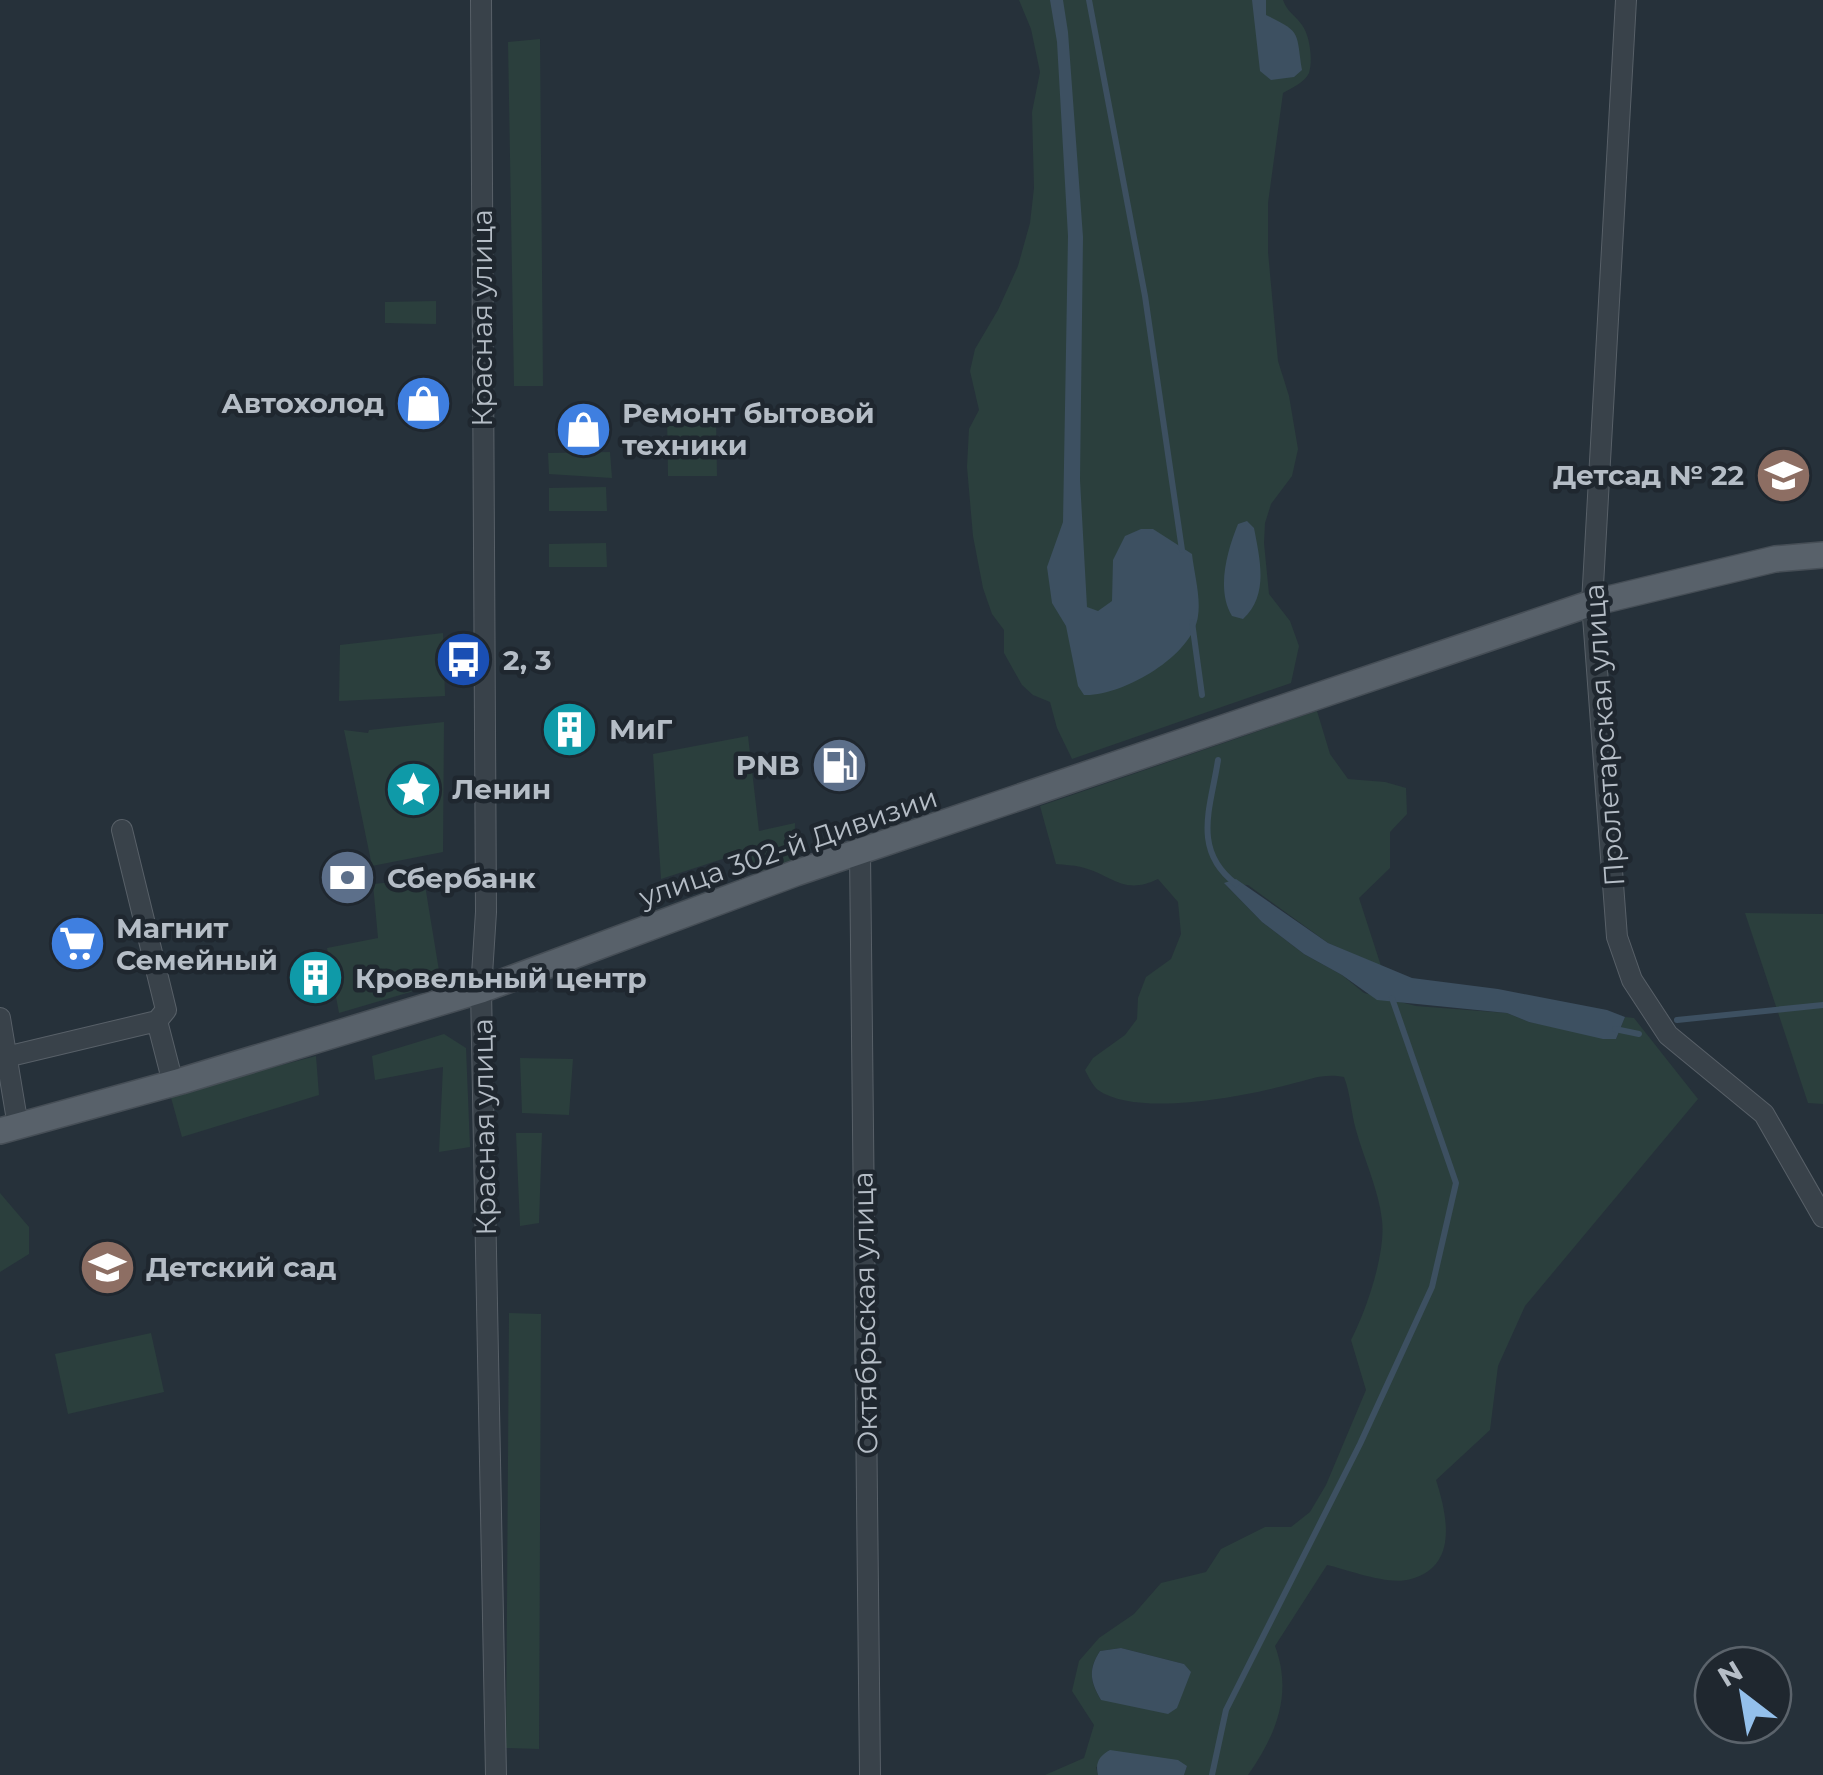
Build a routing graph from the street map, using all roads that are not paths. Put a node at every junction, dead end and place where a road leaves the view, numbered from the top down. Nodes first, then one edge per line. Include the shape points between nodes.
1 (481, 0) edge
2 (1626, 0) edge
3 (1823, 555) edge
4 (1592, 603) junction
5 (122, 830) dead end
6 (860, 852) junction
7 (481, 990) junction
8 (0, 1018) edge
9 (156, 1021) junction
10 (6, 1058) junction
11 (173, 1083) junction
12 (9, 1128) edge
13 (1823, 1217) edge
14 (496, 1775) edge
15 (870, 1775) edge

1 - 7 street, Красная улица
2 - 4 street, Пролетарская улица
3 - 4 main road, улица 302-й Дивизии via 1774,559
4 - 6 main road, улица 302-й Дивизии
4 - 13 street, Пролетарская улица via 1617,937 1632,980 1668,1035 1764,1114
5 - 9 street via 166,1010
6 - 7 main road, улица 302-й Дивизии
6 - 15 street, Октябрьская улица
7 - 11 main road, улица 302-й Дивизии
7 - 14 street, Красная улица
8 - 10 street
9 - 10 street
9 - 11 street
10 - 12 street
11 - 12 main road, улица 302-й Дивизии

